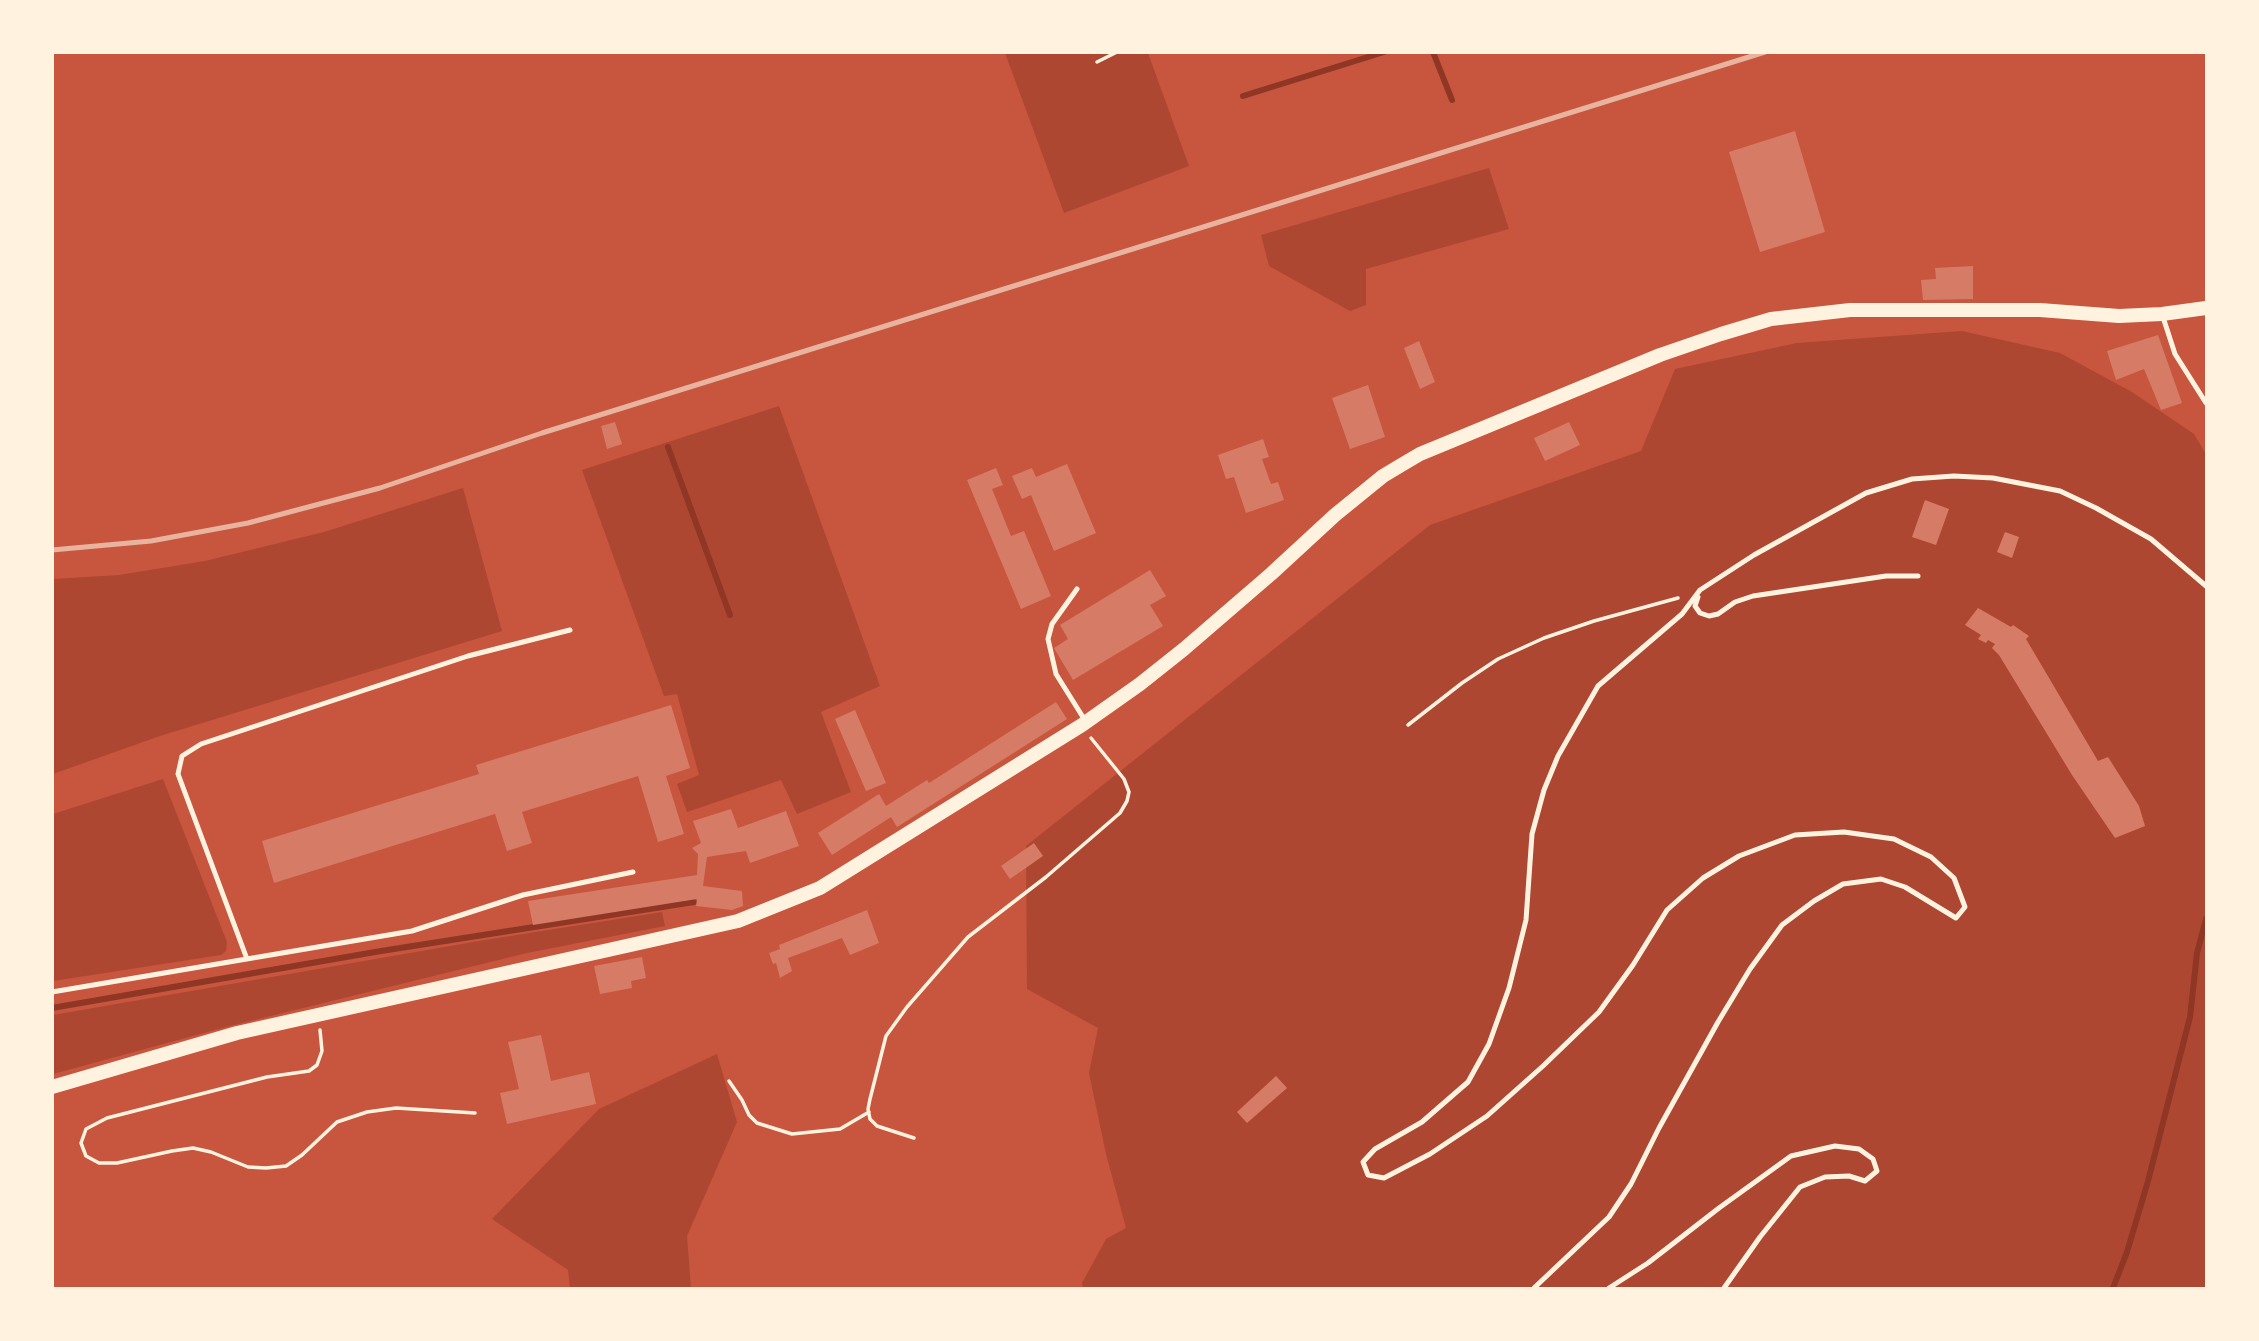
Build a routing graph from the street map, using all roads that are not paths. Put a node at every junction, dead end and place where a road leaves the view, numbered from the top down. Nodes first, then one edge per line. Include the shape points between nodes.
1 (2207, 308) edge
2 (2162, 314) junction
3 (2207, 403) edge
4 (1919, 576) dead end
5 (2207, 586) edge
6 (1077, 589) dead end
7 (1700, 590) junction
8 (570, 629) dead end
9 (1084, 723) junction
10 (633, 872) dead end
11 (247, 959) junction
12 (52, 992) edge
13 (52, 1087) edge
14 (1534, 1289) edge
15 (1609, 1289) edge
16 (1724, 1289) edge

1 - 2 main road
2 - 3 lane via 2175,354
2 - 9 main road via 1850,310 1771,319 1660,355 1420,454 1393,470 1335,515 1185,649
4 - 7 lane via 1886,576 1753,596 1709,616 1695,606
5 - 7 lane via 2151,539 2060,491 1954,476 1912,479 1866,493
6 - 9 lane via 1052,624 1048,639 1056,674
7 - 14 lane via 1682,614 1598,686 1544,790 1532,834 1527,920 1489,1044 1468,1082 1422,1122 1363,1162 1368,1175 1384,1178 1487,1116 1599,1012 1667,910 1703,878 1739,856 1795,835 1844,832 1894,839 1931,857 1954,878 1965,907 1956,918 1905,887 1881,879 1843,884 1782,925 1749,969 1609,1217
8 - 11 lane via 442,664 201,744 182,756 178,774
9 - 13 main road via 839,878 738,921 237,1033
10 - 11 lane via 523,895 412,931
11 - 12 lane
15 - 16 lane via 1791,1156 1835,1146 1859,1149 1873,1159 1877,1171 1865,1181 1825,1177 1800,1187

